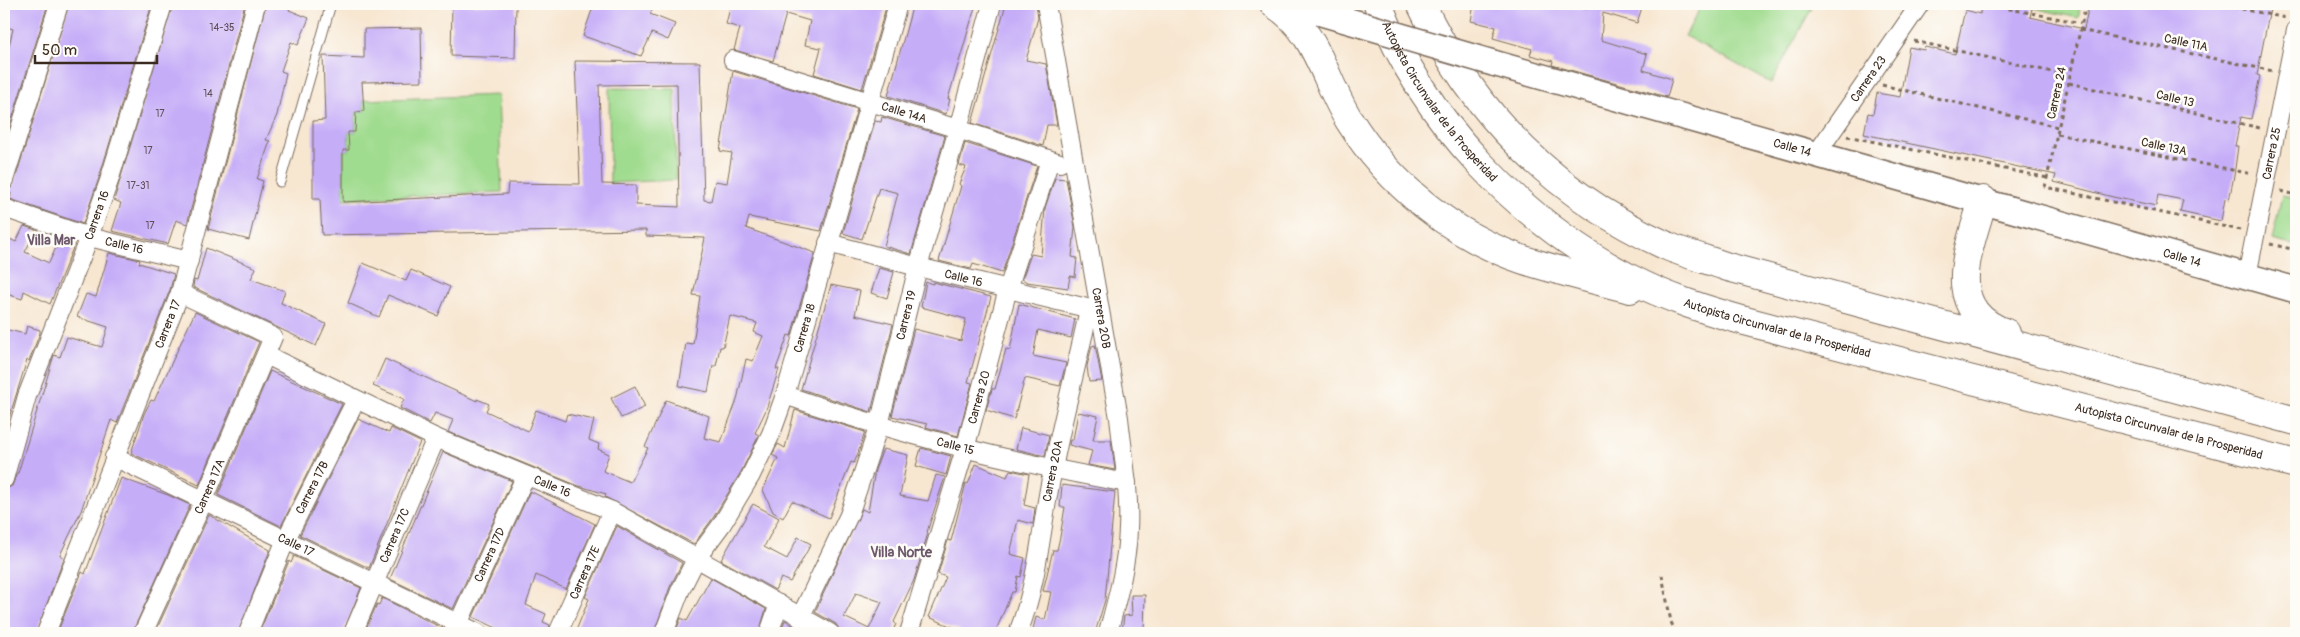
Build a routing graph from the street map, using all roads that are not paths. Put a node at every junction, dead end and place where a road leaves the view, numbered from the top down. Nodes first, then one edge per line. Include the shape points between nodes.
1 (59, 4) edge
2 (163, 4) edge
3 (256, 4) edge
4 (331, 4) edge
5 (898, 4) edge
6 (992, 4) edge
7 (1046, 4) edge
8 (1274, 4) edge
9 (1290, 4) edge
10 (1421, 4) edge
11 (1920, 4) edge
12 (1370, 14) edge
13 (2291, 24) edge
14 (733, 60) dead end
15 (870, 102) junction
16 (958, 129) junction
17 (1817, 153) junction
18 (1050, 160) junction
19 (1075, 168) junction
20 (4, 180) edge
21 (280, 182) dead end
22 (1983, 200) junction
23 (4, 208) edge
24 (89, 237) junction
25 (828, 242) junction
26 (189, 261) junction
27 (918, 268) junction
28 (2247, 276) junction
29 (1008, 289) junction
30 (2296, 290) edge
31 (180, 293) junction
32 (1095, 310) junction
33 (1745, 321) junction
34 (266, 355) junction
35 (2072, 360) junction
36 (786, 395) junction
37 (356, 400) junction
38 (2296, 421) edge
39 (879, 425) junction
40 (436, 438) junction
41 (965, 449) junction
42 (114, 457) junction
43 (2296, 464) edge
44 (1052, 469) junction
45 (525, 477) junction
46 (4, 479) edge
47 (1127, 483) junction
48 (204, 500) junction
49 (612, 511) junction
50 (286, 539) junction
51 (696, 559) junction
52 (374, 583) junction
53 (779, 604) junction
54 (800, 618) junction
55 (456, 629) edge
56 (46, 633) edge
57 (143, 633) edge
58 (248, 633) edge
59 (353, 633) edge
60 (478, 633) edge
61 (558, 633) edge
62 (664, 633) edge
63 (769, 633) edge
64 (830, 633) edge
65 (909, 633) edge
66 (1018, 633) edge
67 (1108, 633) edge

1 - 20 street
2 - 24 street, Carrera 16
3 - 26 street, Carrera 17
4 - 21 lane
5 - 15 street, Carrera 18
6 - 16 street, Carrera 19
7 - 19 street, Carrera 20B
8 - 33 highway via 1285,10 1306,33 1348,118 1368,148 1395,179 1429,209 1477,240 1522,260
9 - 12 street, Calle 14
10 - 35 highway via 1437,37 1471,91 1512,139 1559,182 1611,218 1668,246 1728,267
11 - 17 street, Carrera 23
12 - 17 street, Calle 14, bridge via 1493,63
12 - 33 highway, Autopista Circunvalar de la Prosperidad via 1386,24 1414,77 1448,127 1487,172 1532,213 1580,249 1632,280 1687,304
13 - 28 street, Carrera 25 via 2288,74
14 - 15 street, Calle 14A
15 - 16 street, Calle 14A
15 - 25 street, Carrera 18
16 - 18 street, Calle 14A
16 - 27 street, Carrera 19
17 - 22 street, Calle 14
18 - 19 street, Calle 14A
18 - 29 street, Carrera 20
19 - 32 street, Carrera 20B
22 - 28 street, Calle 14
22 - 35 highway via 1966,263 1964,285 1975,314 1989,327
23 - 24 street, Calle 16
24 - 26 street, Calle 16
24 - 46 street, Carrera 16 via 27,396
25 - 27 street, Calle 16
25 - 36 street, Carrera 18
26 - 31 street, Carrera 17
27 - 29 street, Calle 16
27 - 39 street, Carrera 19
28 - 30 street, Calle 14
29 - 32 street, Calle 16
29 - 41 street, Carrera 20
31 - 34 street, Carrera 17A via 273,337
31 - 42 street, Carrera 17
32 - 44 street, Carrera 20A
32 - 47 street, Carrera 20B via 1119,418
33 - 43 highway, Autopista Circunvalar de la Prosperidad
34 - 37 street, Calle 16
34 - 48 street, Carrera 17A
35 - 38 highway
36 - 39 street, Calle 15
36 - 51 street, Carrera 18 via 772,434 750,477
37 - 40 street, Calle 16
37 - 50 street, Carrera 17B
39 - 41 street, Calle 15
39 - 54 street, Carrera 19 via 849,515
40 - 45 street, Calle 16
40 - 52 street, Carrera 17C
41 - 44 street, Calle 15
41 - 65 street, Carrera 20
42 - 48 street, Calle 17
42 - 56 street, Carrera 17
44 - 47 street, Calle 15
44 - 66 street, Carrera 20A via 1036,572
45 - 49 street, Calle 16
45 - 55 street, Carrera 17D
47 - 67 street, Carrera 20B via 1128,529 1124,562
48 - 50 street, Calle 17
48 - 57 street, Carrera 17A
49 - 51 street, Calle 16
49 - 61 street, Carrera 17E
50 - 52 street, Calle 17
50 - 58 street, Carrera 17B
51 - 53 street, Calle 16
51 - 62 street, Carrera 18
52 - 55 street, Calle 17
52 - 59 street, Carrera 17C
53 - 54 street, Calle 16
53 - 63 street
54 - 64 street, Calle 16
55 - 60 street, Calle 17

